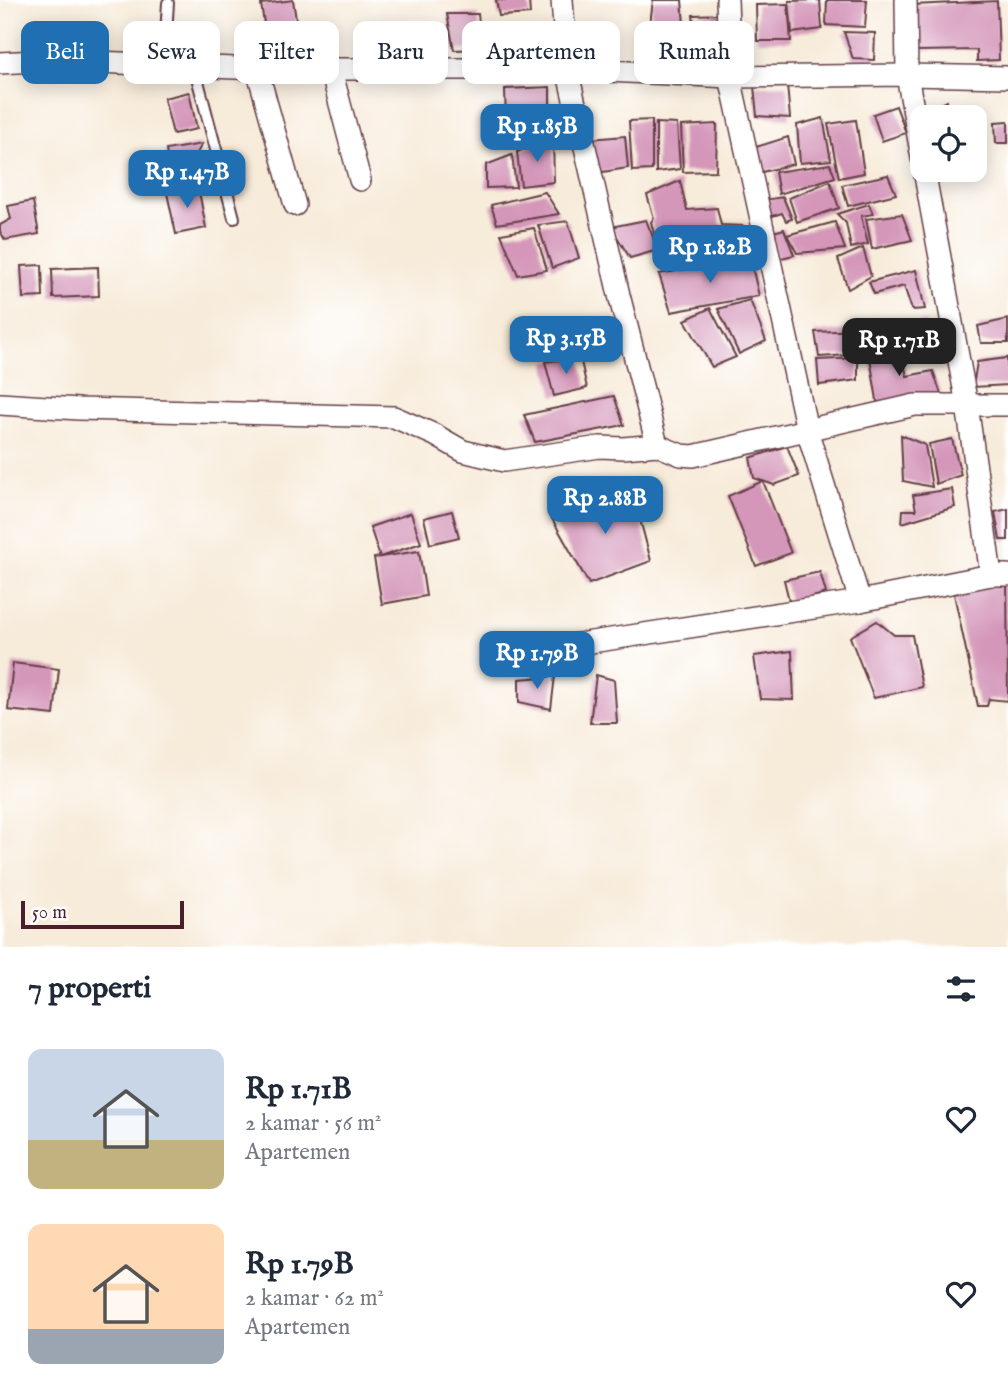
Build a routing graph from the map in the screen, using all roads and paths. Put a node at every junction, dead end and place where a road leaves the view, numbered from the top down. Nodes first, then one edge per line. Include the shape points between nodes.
1 (562, 0) edge
2 (727, 0) edge
3 (906, 0) edge
4 (168, 4) dead end
5 (167, 21) edge
6 (564, 21) edge
7 (728, 21) edge
8 (0, 63) edge
9 (123, 63) edge
10 (462, 69) edge
11 (339, 70) edge
12 (907, 75) junction
13 (754, 77) edge
14 (1008, 77) edge
15 (199, 84) edge
16 (261, 84) edge
17 (335, 84) edge
18 (571, 84) edge
19 (732, 84) edge
20 (912, 105) edge
21 (360, 180) dead end
22 (926, 182) edge
23 (295, 205) dead end
24 (234, 218) dead end
25 (0, 404) edge
26 (967, 405) junction
27 (1008, 405) edge
28 (807, 430) junction
29 (657, 445) junction
30 (1000, 575) edge
31 (860, 601) junction
32 (526, 652) dead end

1 - 6 street
2 - 7 street
3 - 12 street
4 - 5 lane
8 - 9 street
10 - 11 street
12 - 13 street
12 - 14 street
12 - 20 street
15 - 24 lane
16 - 23 street
17 - 21 street
18 - 29 street
19 - 28 street
22 - 26 street
25 - 29 street via 394,417 463,451 503,461 600,447
26 - 27 street
26 - 28 street via 915,405
26 - 30 street
28 - 29 street via 693,456
28 - 31 street
30 - 31 street
31 - 32 street

